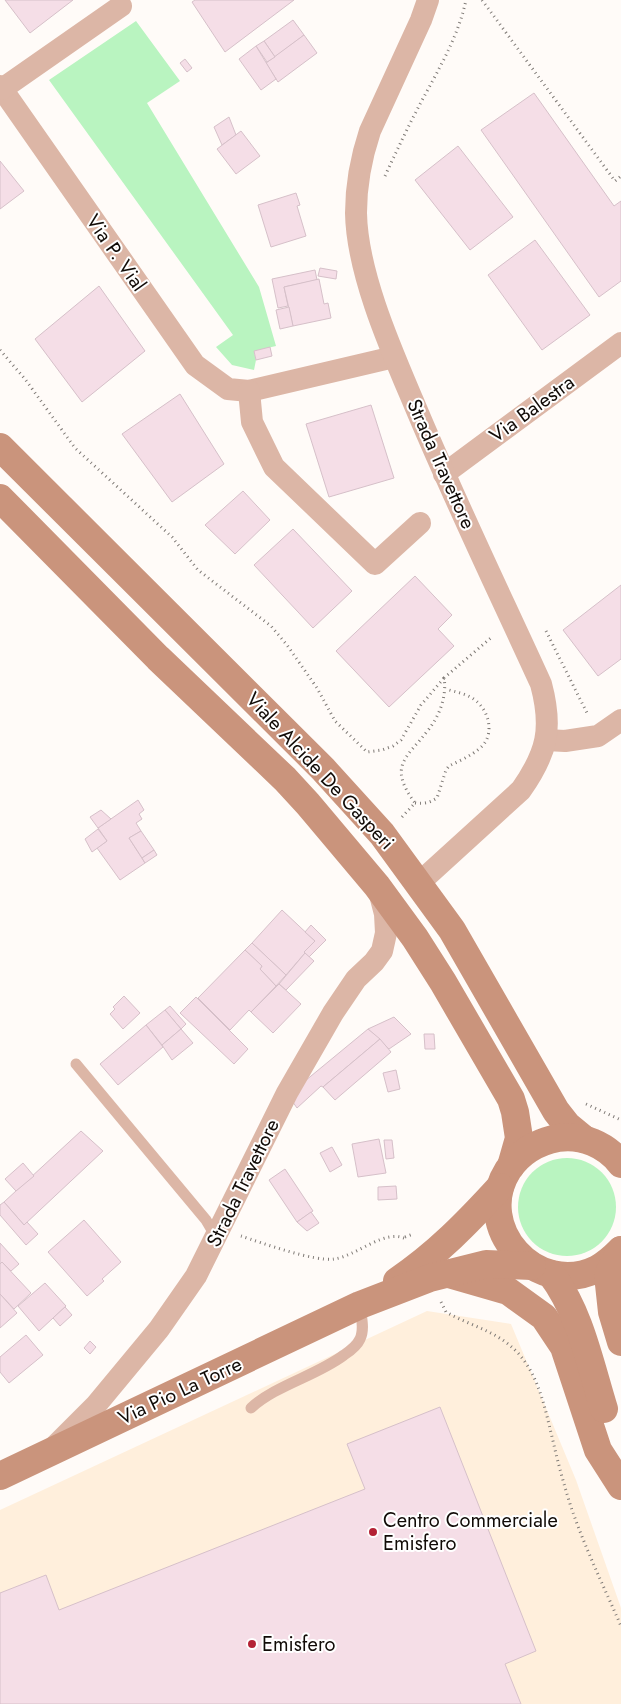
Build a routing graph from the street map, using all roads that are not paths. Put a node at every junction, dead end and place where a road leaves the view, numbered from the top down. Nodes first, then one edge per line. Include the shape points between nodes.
1 (428, 0) edge
2 (121, 6) dead end
3 (1, 88) edge
4 (621, 343) edge
5 (394, 357) junction
6 (249, 391) junction
7 (0, 447) edge
8 (444, 474) junction
9 (0, 498) edge
10 (420, 523) dead end
11 (621, 720) edge
12 (546, 740) junction
13 (419, 883) junction
14 (377, 886) junction
15 (76, 1064) dead end
16 (601, 1143) edge
17 (621, 1164) edge
18 (506, 1176) junction
19 (226, 1236) junction
20 (621, 1250) edge
21 (542, 1270) junction
22 (444, 1286) junction
23 (360, 1305) junction
24 (621, 1342) edge
25 (251, 1408) dead end
26 (46, 1455) junction
27 (621, 1462) edge
28 (0, 1476) edge
29 (621, 1486) edge

1 - 5 street, Strada Travettore via 370,131 357,191 357,221 363,260
2 - 3 street, Via P. Vial
3 - 6 street, Via P. Vial via 195,365 228,389
4 - 8 street, Via Balestra
5 - 6 street, Via P. Vial
5 - 8 street, Strada Travettore
6 - 10 street via 252,422 274,467 375,564
7 - 13 main road, Viale Alcide De Gasperi via 323,769 382,834
8 - 12 street, Strada Travettore via 541,684 546,704
9 - 14 main road, Viale Alcide De Gasperi via 158,658 285,780
11 - 12 street via 598,736 566,741
12 - 13 street, Strada Travettore via 533,772 520,790
13 - 16 main road, Viale Alcide De Gasperi via 452,930 545,1095 568,1125
14 - 18 main road, Viale Alcide De Gasperi via 415,938 511,1099 519,1138
14 - 19 street, Strada Travettore via 385,914 386,933 382,951 356,979 333,1013 287,1093
15 - 19 lane via 206,1220
16 - 17 main road, Viale Alcide De Gasperi
16 - 18 main road via 561,1137 538,1143 518,1157
18 - 21 main road, Viale Alcide De Gasperi via 498,1205 506,1240 518,1255
18 - 23 main road, Via Pio La Torre via 463,1228 423,1264
19 - 26 street, Strada Travettore via 158,1329 96,1405
20 - 21 main road via 597,1269 582,1274 567,1276
20 - 24 main road via 608,1276 612,1312
21 - 22 main road, Via Pio La Torre via 486,1264
21 - 27 main road, Viale Alcide De Gasperi via 561,1287 573,1309
22 - 23 main road, Via Pio La Torre via 430,1278
22 - 29 main road via 508,1291 544,1317 564,1347 598,1450
23 - 25 lane via 362,1333 360,1341 352,1349 317,1372 260,1399
23 - 26 main road, Via Pio La Torre
26 - 28 main road, Via Pio La Torre

